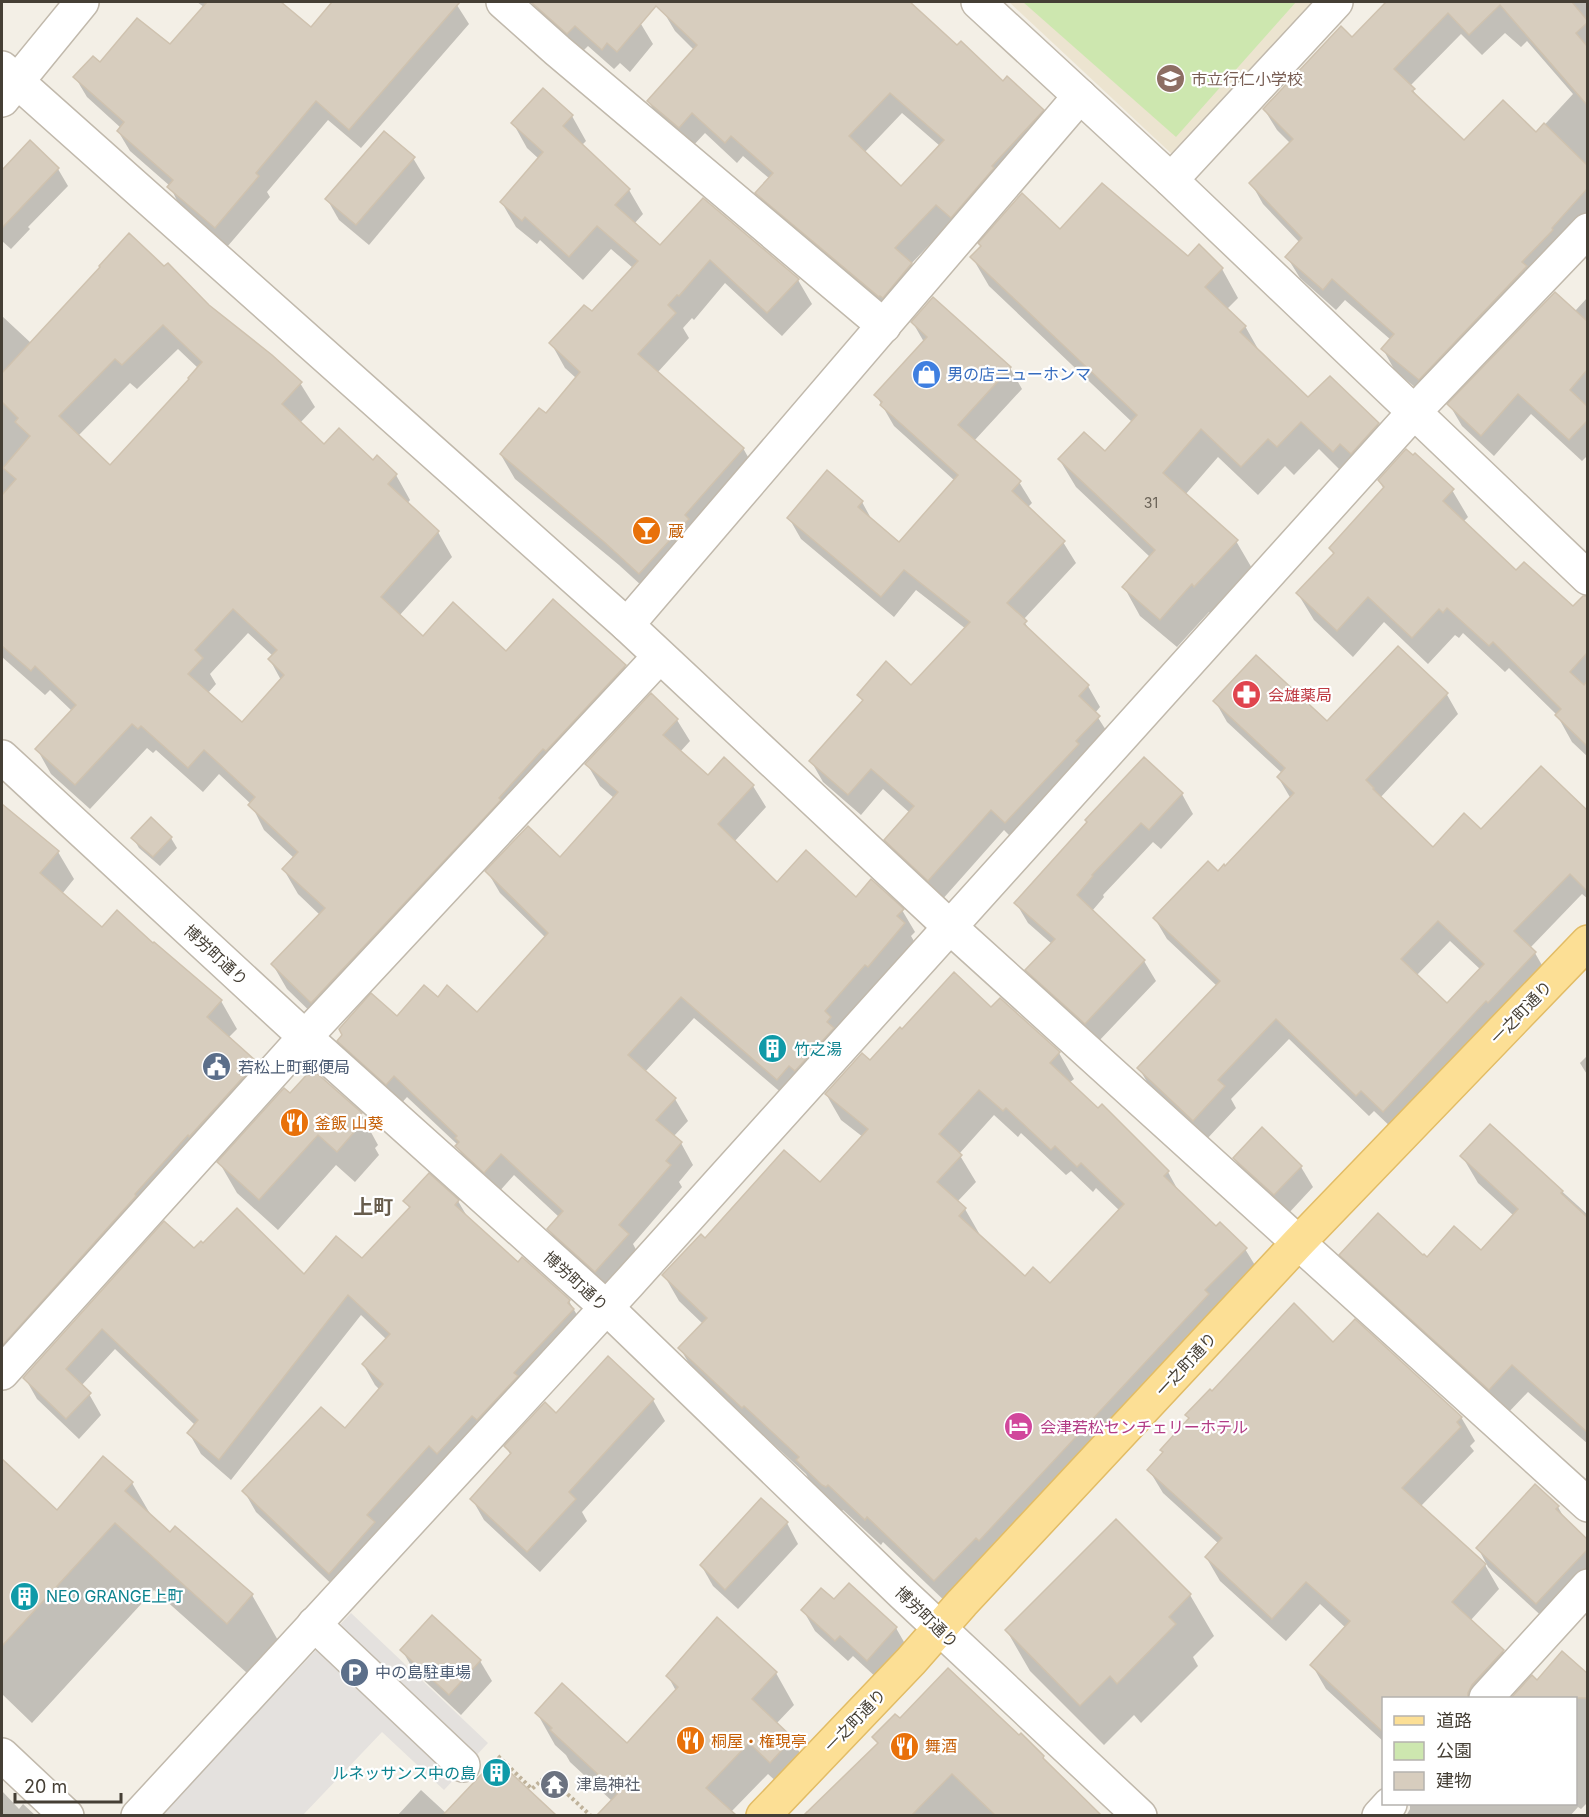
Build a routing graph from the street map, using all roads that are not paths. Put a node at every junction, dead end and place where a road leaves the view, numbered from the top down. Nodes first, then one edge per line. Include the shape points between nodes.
1 (82, 2) edge
2 (502, 2) edge
3 (978, 2) edge
4 (1336, 2) edge
5 (7, 84) edge
6 (1080, 96) junction
7 (1171, 180) junction
8 (1587, 230) edge
9 (884, 326) junction
10 (1415, 411) junction
11 (1586, 574) edge
12 (627, 625) junction
13 (659, 657) junction
14 (2, 757) edge
15 (950, 927) junction
16 (1587, 942) edge
17 (305, 1037) junction
18 (1298, 1243) junction
19 (606, 1308) junction
20 (2, 1373) edge
21 (1587, 1505) edge
22 (1587, 1586) edge
23 (315, 1624) junction
24 (939, 1628) junction
25 (1487, 1697) edge
26 (2, 1755) edge
27 (463, 1765) road end
28 (68, 1815) edge
29 (138, 1815) edge
30 (763, 1815) edge
31 (1140, 1815) edge

1 - 5 street
2 - 9 street
3 - 6 street
4 - 7 street
5 - 12 street
6 - 7 street
6 - 9 street
7 - 10 street
8 - 10 street
9 - 12 street
10 - 11 street
10 - 15 street
12 - 13 street
13 - 15 street
13 - 17 street
14 - 17 street, 博労町通り
15 - 18 street
15 - 19 street
16 - 18 main road, 一之町通り
17 - 19 street, 博労町通り
17 - 20 street
18 - 21 street
18 - 24 main road, 一之町通り
19 - 23 street
19 - 24 street, 博労町通り
22 - 25 street
23 - 27 street
23 - 29 street
24 - 30 main road, 一之町通り
24 - 31 street, 博労町通り
26 - 28 street

